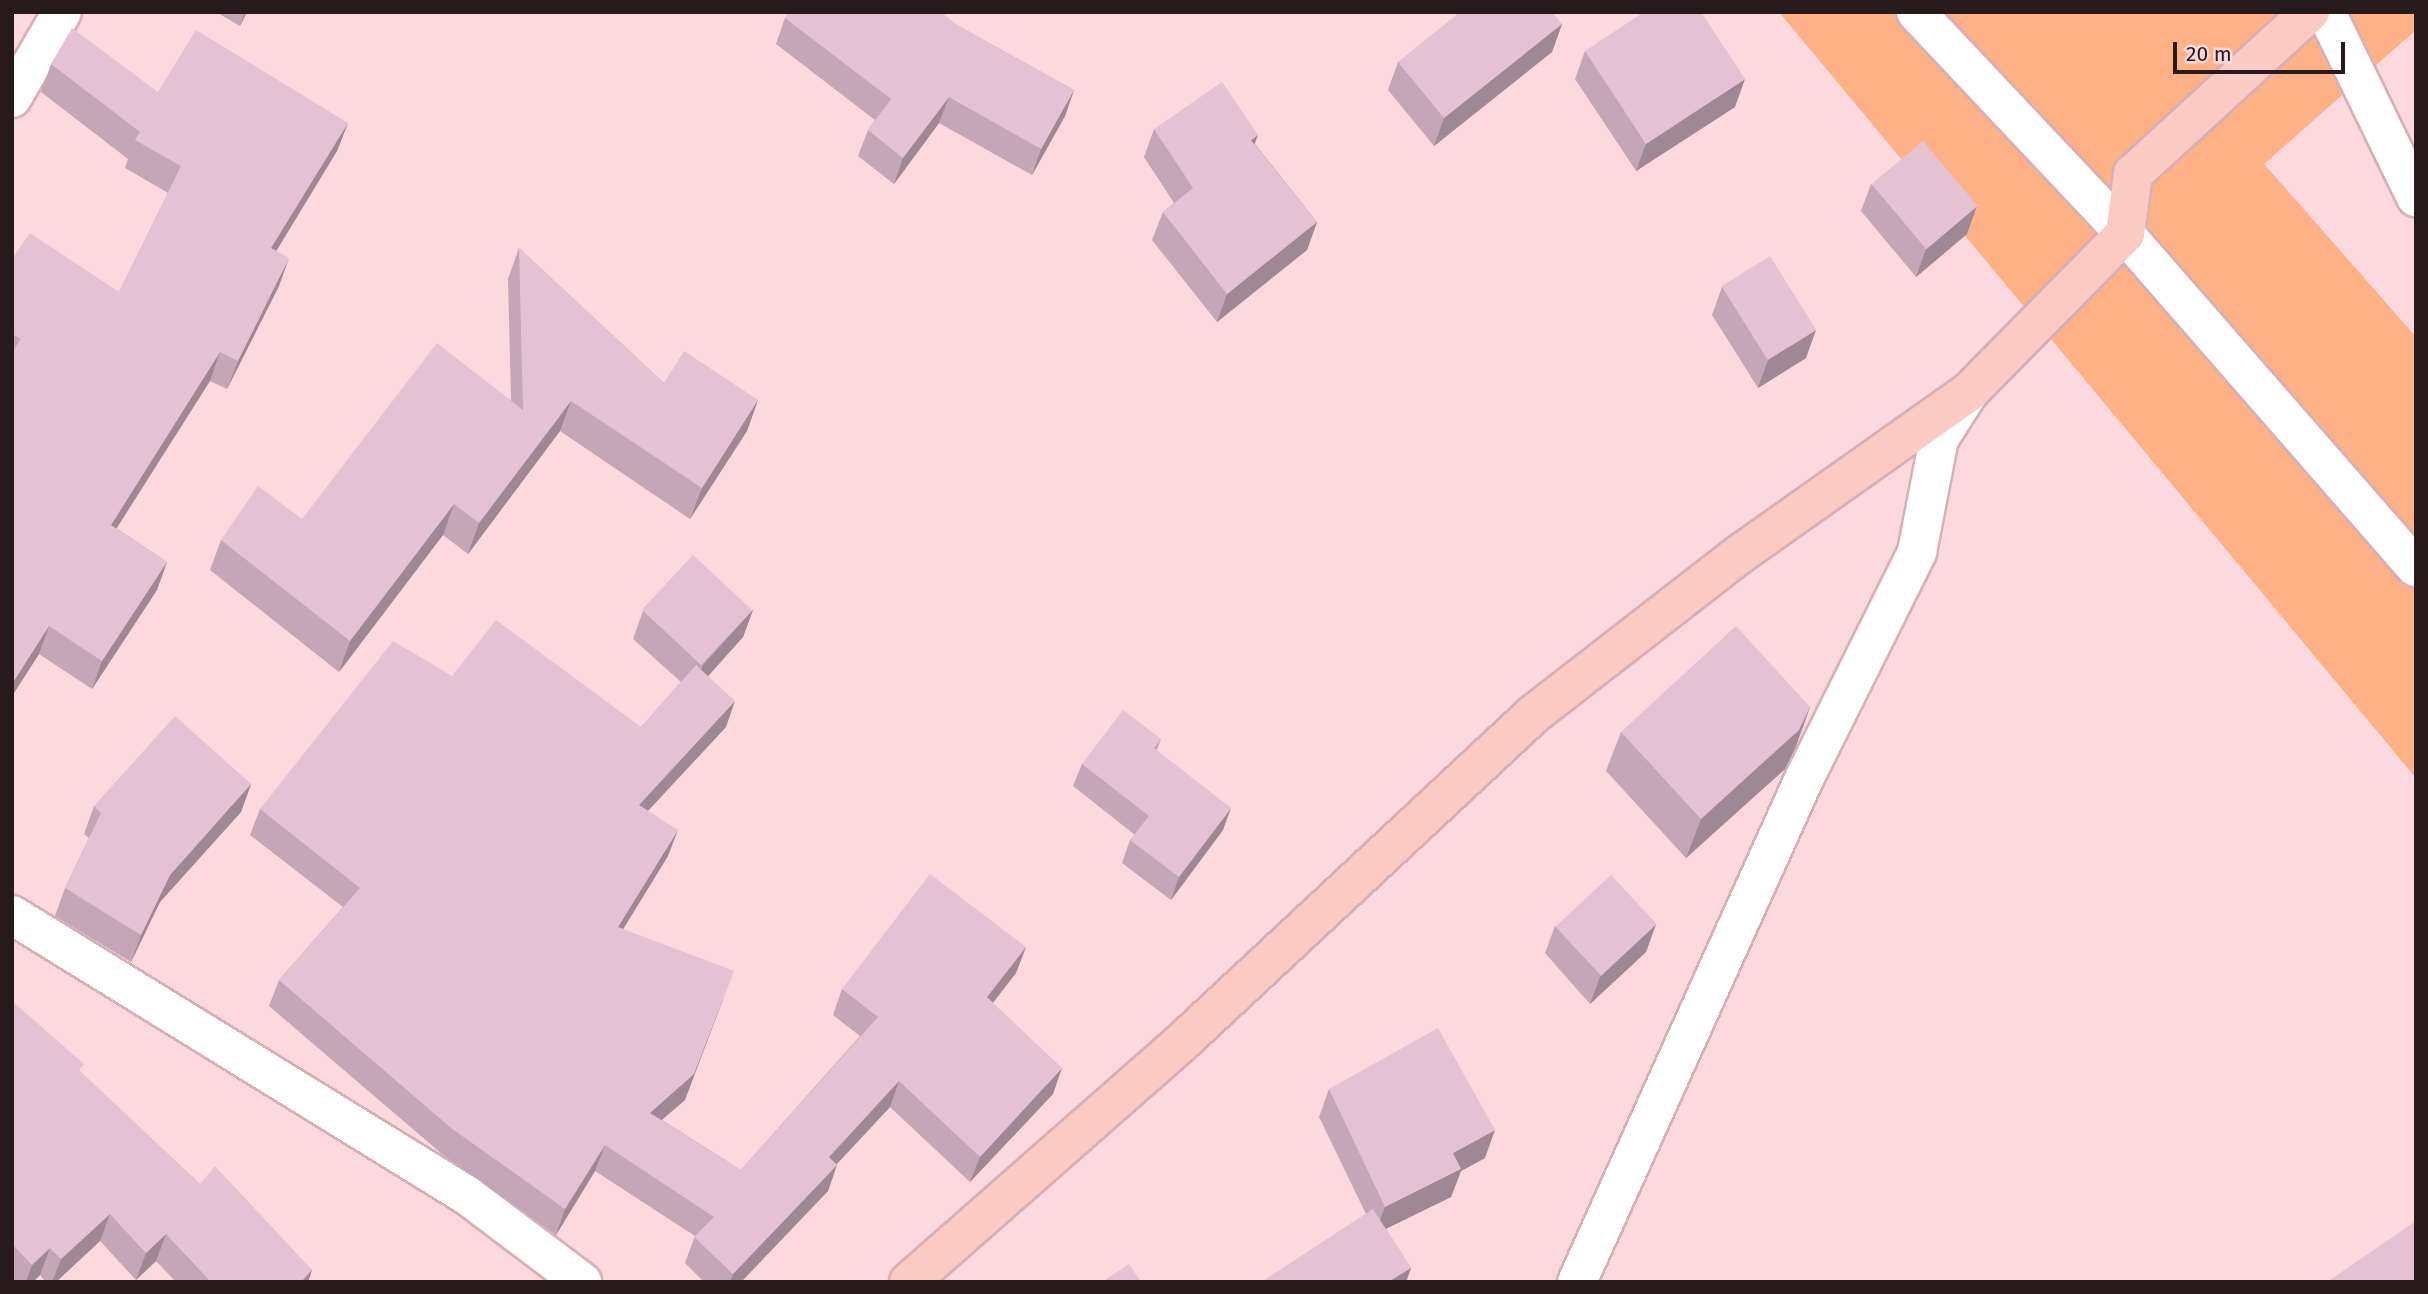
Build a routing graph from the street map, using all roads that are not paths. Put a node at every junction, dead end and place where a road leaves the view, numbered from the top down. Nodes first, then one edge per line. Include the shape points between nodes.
1 (62, 12) edge
2 (1916, 12) edge
3 (2310, 12) edge
4 (2326, 12) edge
5 (26, 45) edge
6 (12, 98) edge
7 (2416, 197) edge
8 (2125, 234) junction
9 (1969, 392) junction
10 (2416, 567) edge
11 (12, 915) edge
12 (582, 1282) edge
13 (909, 1282) edge
14 (1577, 1282) edge

1 - 5 street
2 - 8 street
3 - 8 main road via 2133,174
4 - 7 street
5 - 6 street
8 - 9 main road
8 - 10 street
9 - 13 main road via 1740,554 1535,713 1181,1043
9 - 14 street via 1939,439 1917,552 1804,779
11 - 12 street via 468,1196

